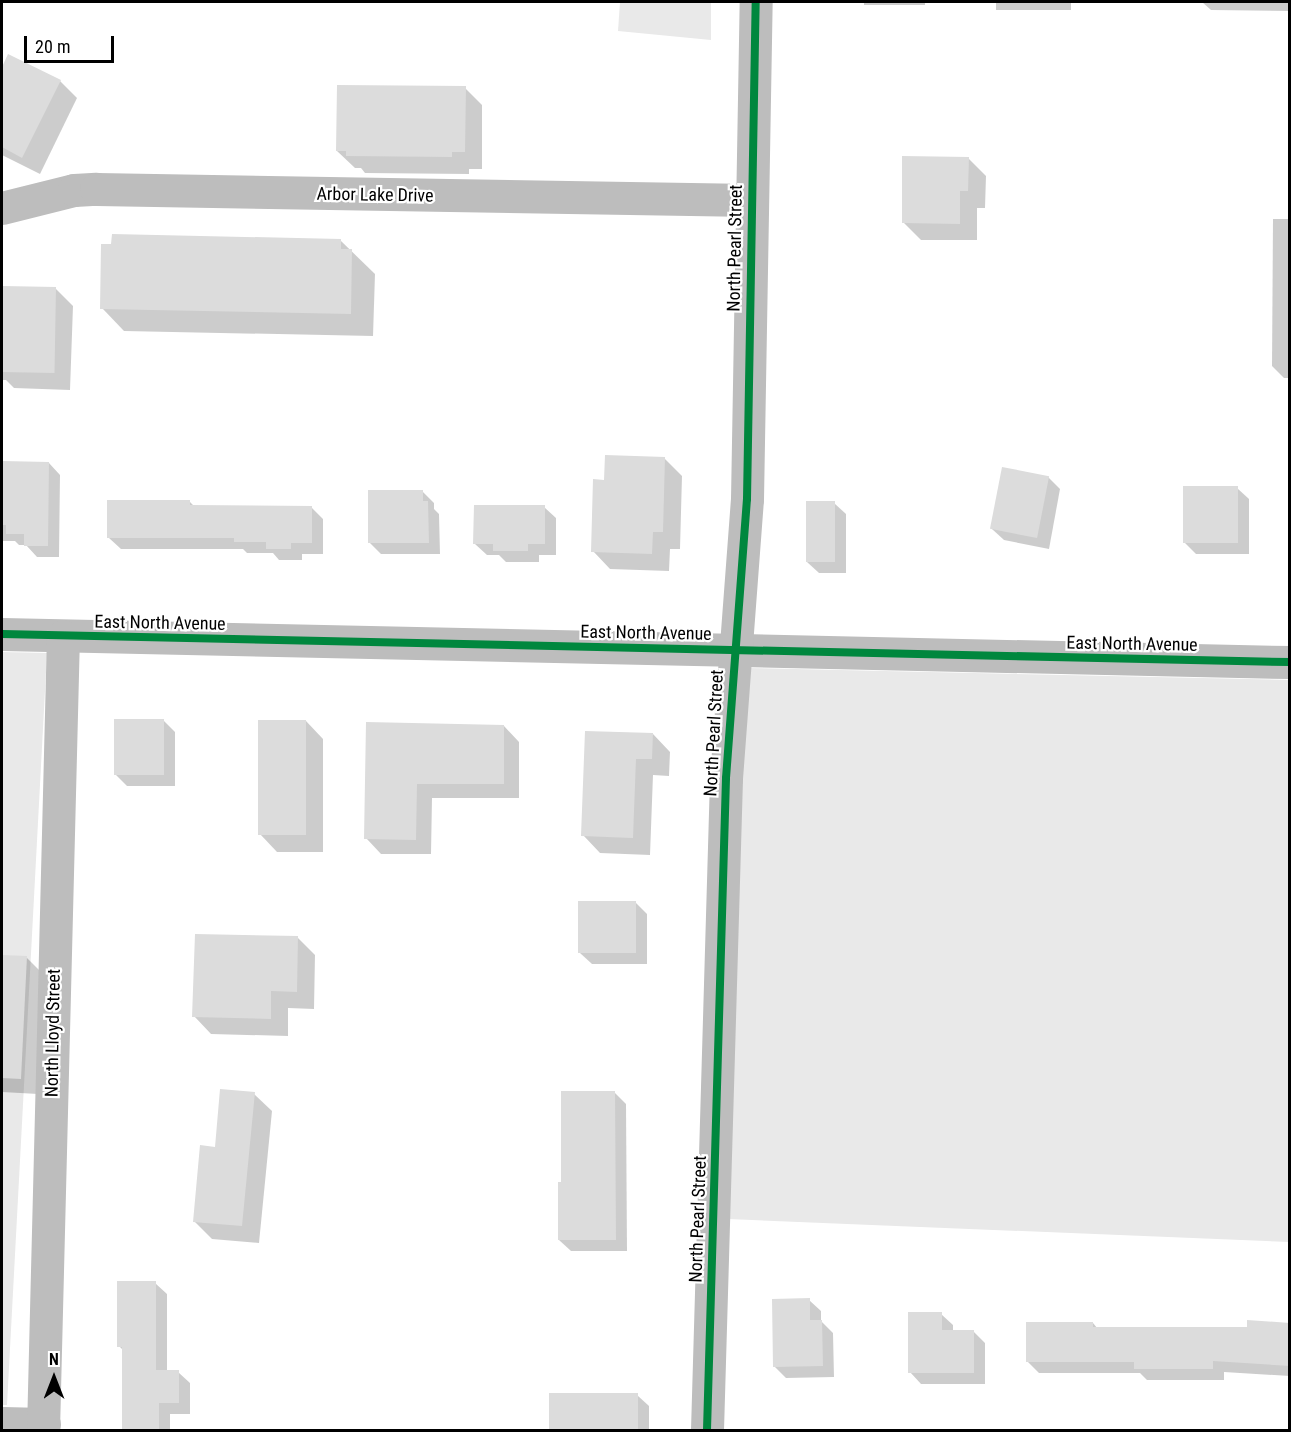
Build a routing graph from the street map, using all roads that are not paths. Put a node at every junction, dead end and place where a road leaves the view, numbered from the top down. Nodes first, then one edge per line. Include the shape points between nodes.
1 (756, 2) edge
2 (751, 200) junction
3 (2, 208) edge
4 (2, 634) edge
5 (63, 636) junction
6 (734, 650) junction
7 (1290, 662) edge
8 (2, 1423) edge
9 (43, 1427) edge
10 (707, 1431) edge

1 - 2 street, North Pearl Street
2 - 3 street, Arbor Lake Drive via 96,189 74,190
2 - 6 street, North Pearl Street via 747,499
4 - 5 street, East North Avenue
5 - 6 street, East North Avenue
5 - 9 street, North Lloyd Street
6 - 7 street, East North Avenue
6 - 10 street, North Pearl Street via 726,778
8 - 9 street

